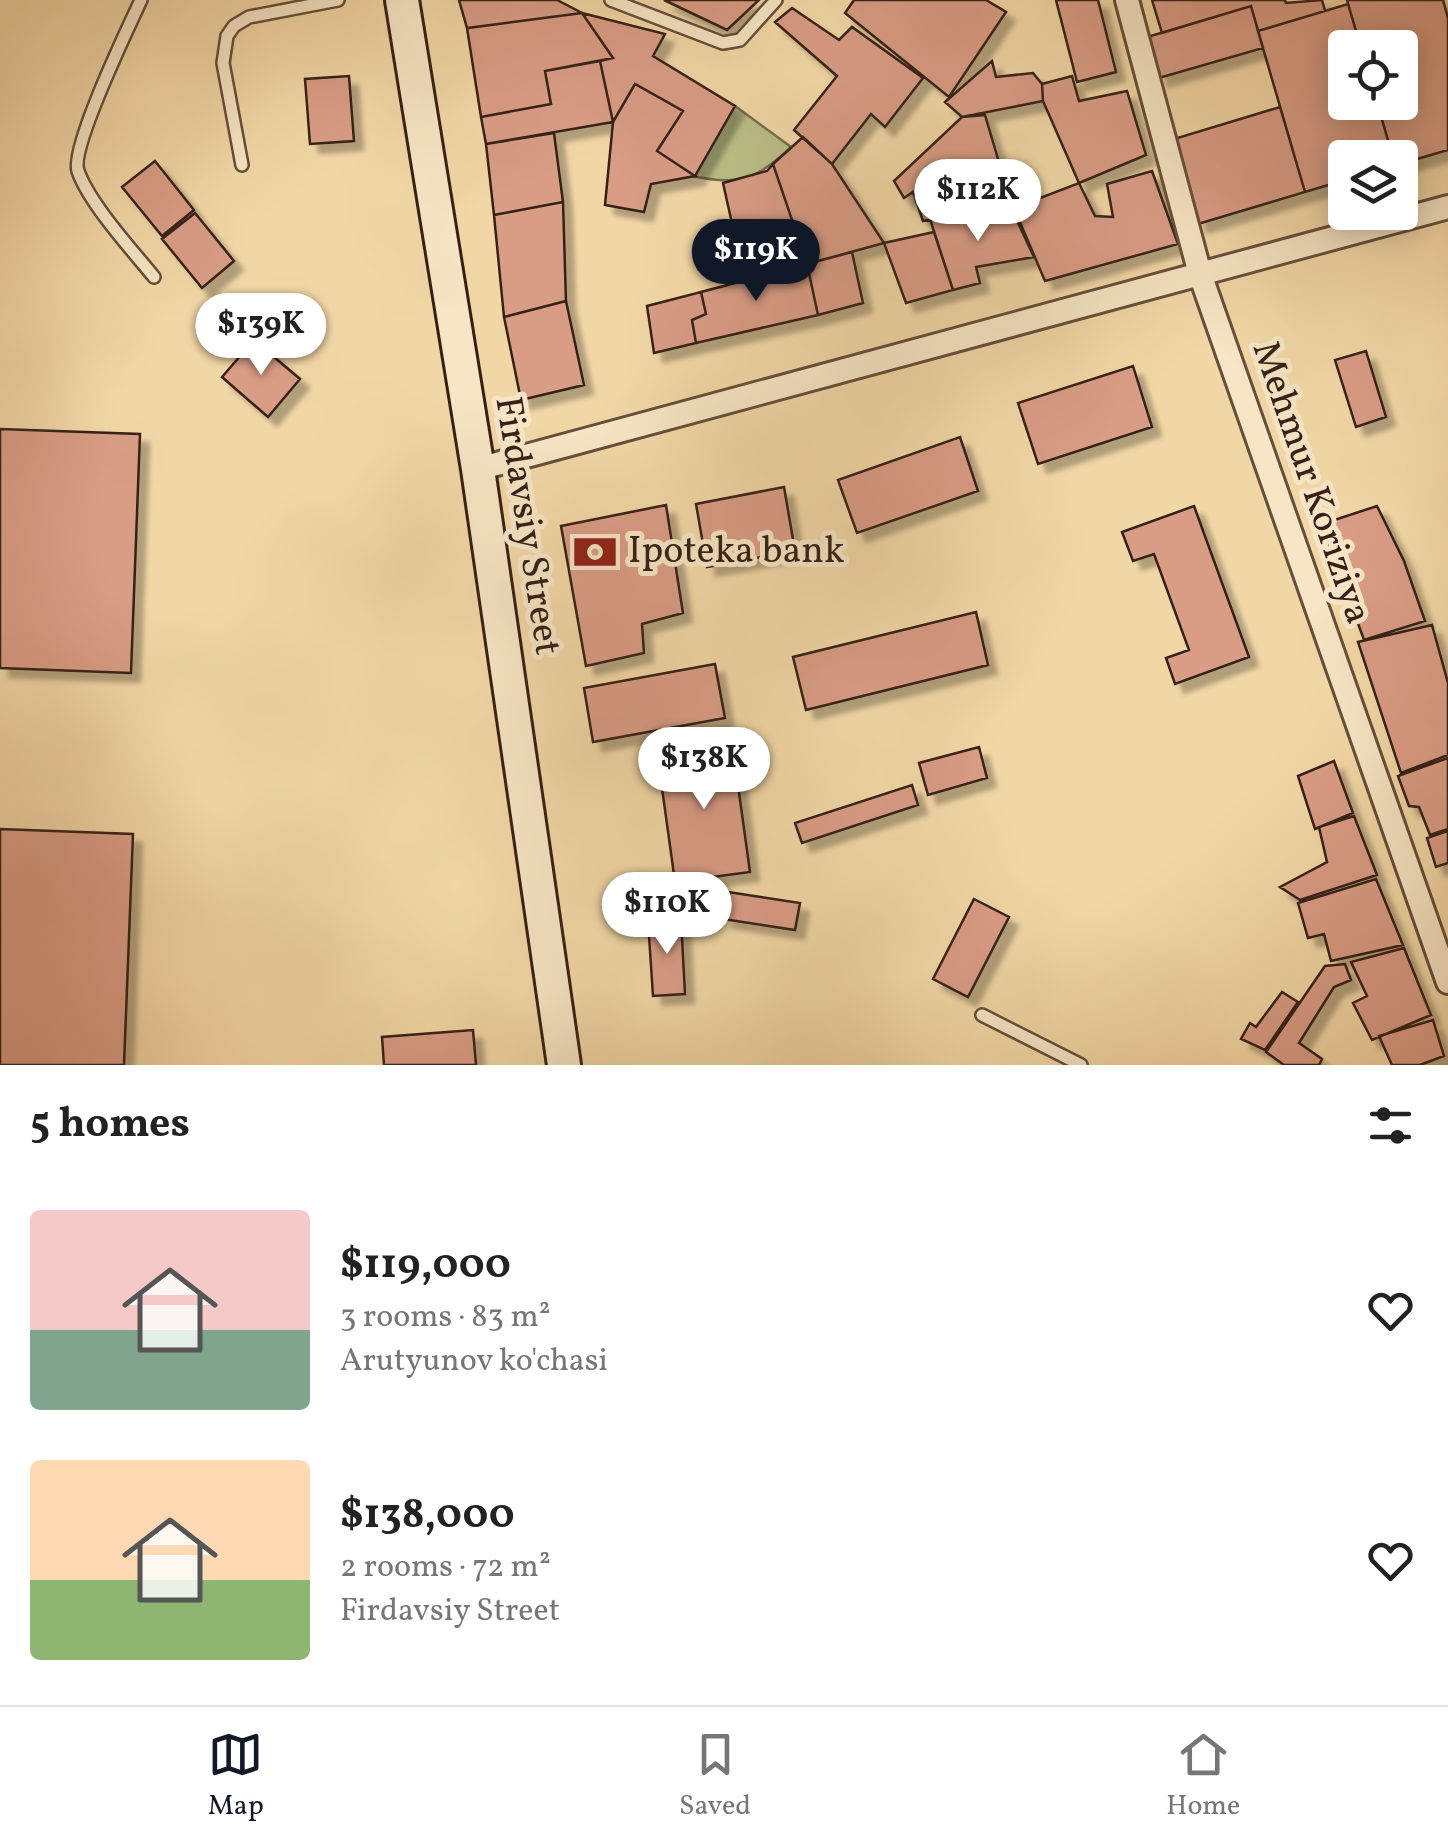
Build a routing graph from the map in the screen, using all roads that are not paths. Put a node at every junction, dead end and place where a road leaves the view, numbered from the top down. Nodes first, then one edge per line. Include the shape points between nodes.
1 (140, 0) edge
2 (338, 0) edge
3 (402, 0) edge
4 (612, 0) edge
5 (776, 0) edge
6 (1127, 0) edge
7 (242, 165) dead end
8 (1448, 208) edge
9 (1200, 274) junction
10 (154, 278) dead end
11 (478, 469) junction
12 (1448, 982) edge
13 (982, 1015) dead end
14 (564, 1065) edge
15 (1081, 1065) edge

1 - 10 lane via 76,168
2 - 7 lane via 249,17 227,36 223,63
3 - 11 main road, Firdavsiy Street
4 - 5 lane via 724,43 740,40
6 - 9 street, Mehmur Koriziya
8 - 9 street
9 - 11 street
9 - 12 street, Mehmur Koriziya
11 - 14 main road, Firdavsiy Street
13 - 15 lane

